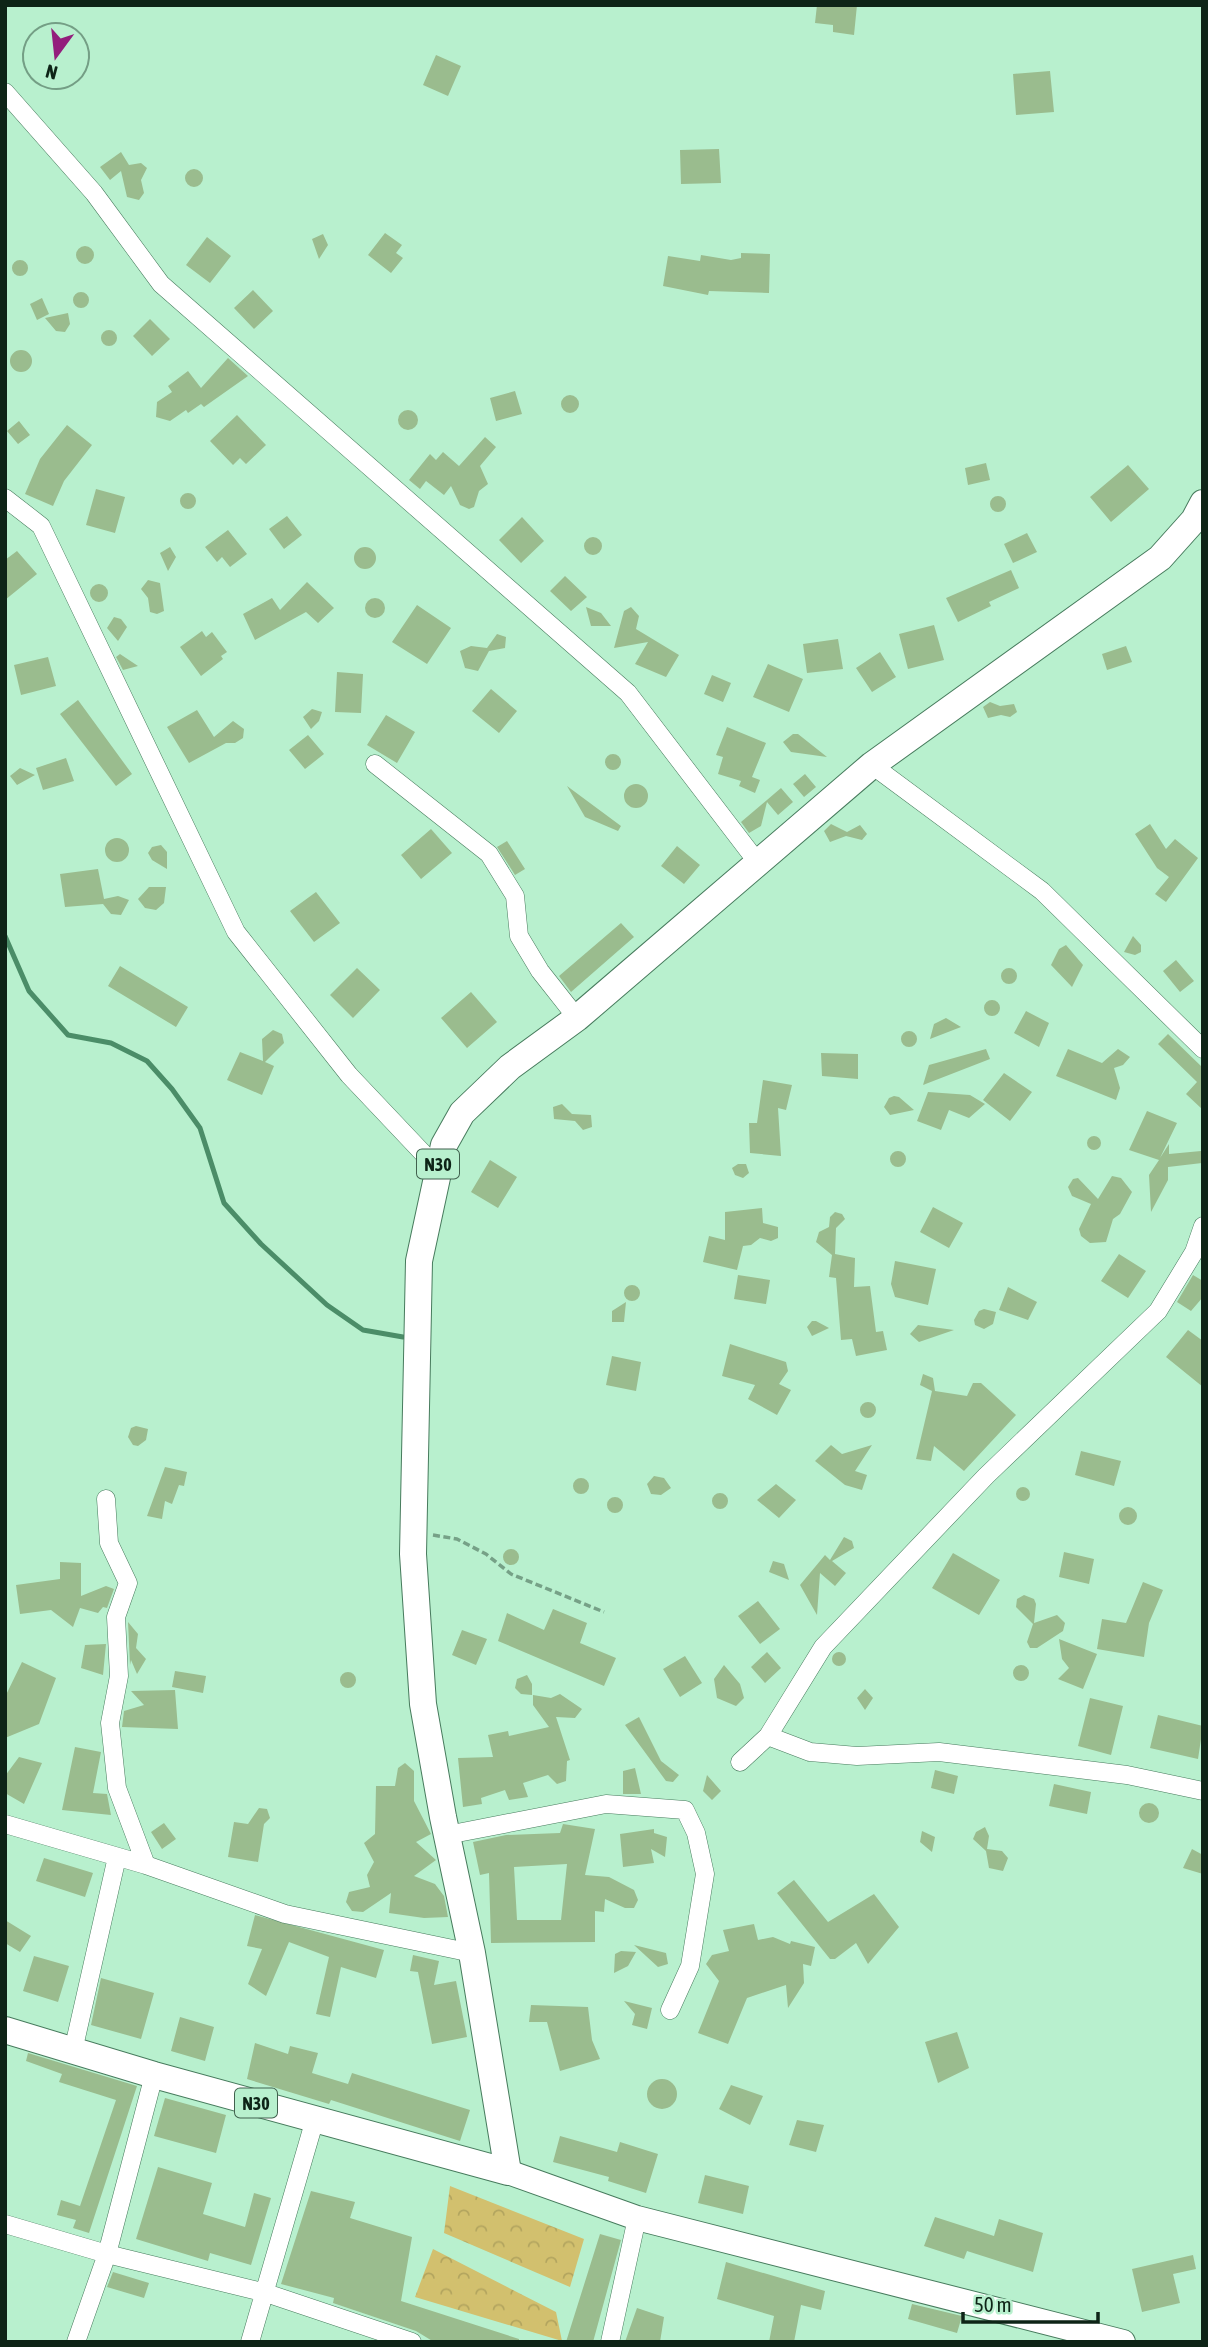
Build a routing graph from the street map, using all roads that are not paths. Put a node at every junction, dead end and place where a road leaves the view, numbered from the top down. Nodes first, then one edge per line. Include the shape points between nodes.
1 (5, 92) edge
2 (5, 498) edge
3 (1203, 503) edge
4 (375, 764) dead end
5 (872, 765) junction
6 (758, 863) junction
7 (577, 1018) junction
8 (1203, 1049) edge
9 (437, 1168) junction
10 (1203, 1227) edge
11 (106, 1499) dead end
12 (768, 1736) junction
13 (740, 1762) dead end
14 (1203, 1791) edge
15 (5, 1824) edge
16 (447, 1835) junction
17 (117, 1857) junction
18 (146, 1865) junction
19 (472, 1953) junction
20 (670, 2010) dead end
21 (5, 2030) edge
22 (73, 2051) junction
23 (154, 2075) junction
24 (315, 2119) junction
25 (508, 2172) junction
26 (637, 2218) junction
27 (5, 2224) edge
28 (107, 2254) junction
29 (266, 2293) junction
30 (76, 2342) edge
31 (250, 2342) edge
32 (412, 2342) edge
33 (610, 2342) edge
34 (1123, 2342) edge

1 - 6 street via 94,193 161,284 628,693
2 - 9 street via 41,526 236,932 349,1075
3 - 5 main road, N30 via 1160,558
4 - 7 street via 489,854 515,896 519,936
5 - 6 main road, N30
5 - 8 street via 1042,891
6 - 7 main road, N30
7 - 9 main road, N30 via 510,1067 462,1113
9 - 16 main road, N30 via 419,1261 413,1532 423,1704
10 - 12 street via 1194,1252 1158,1311 986,1476 823,1647
11 - 18 street via 109,1543 128,1583 116,1617 119,1676 110,1723 117,1788
12 - 13 street
12 - 14 street via 810,1752 857,1756 939,1752 1127,1775
15 - 17 street
16 - 19 main road, N30
16 - 20 street via 606,1804 685,1810 696,1833 705,1874 690,1966
17 - 18 street
17 - 22 street
18 - 19 street via 285,1914
19 - 25 main road, N30
21 - 22 main road, N30
22 - 23 main road, N30
23 - 24 main road, N30
23 - 28 street
24 - 25 main road, N30
24 - 29 street
25 - 26 street
26 - 33 street
26 - 34 street
27 - 28 street
28 - 29 street
28 - 30 street
29 - 31 street
29 - 32 street

